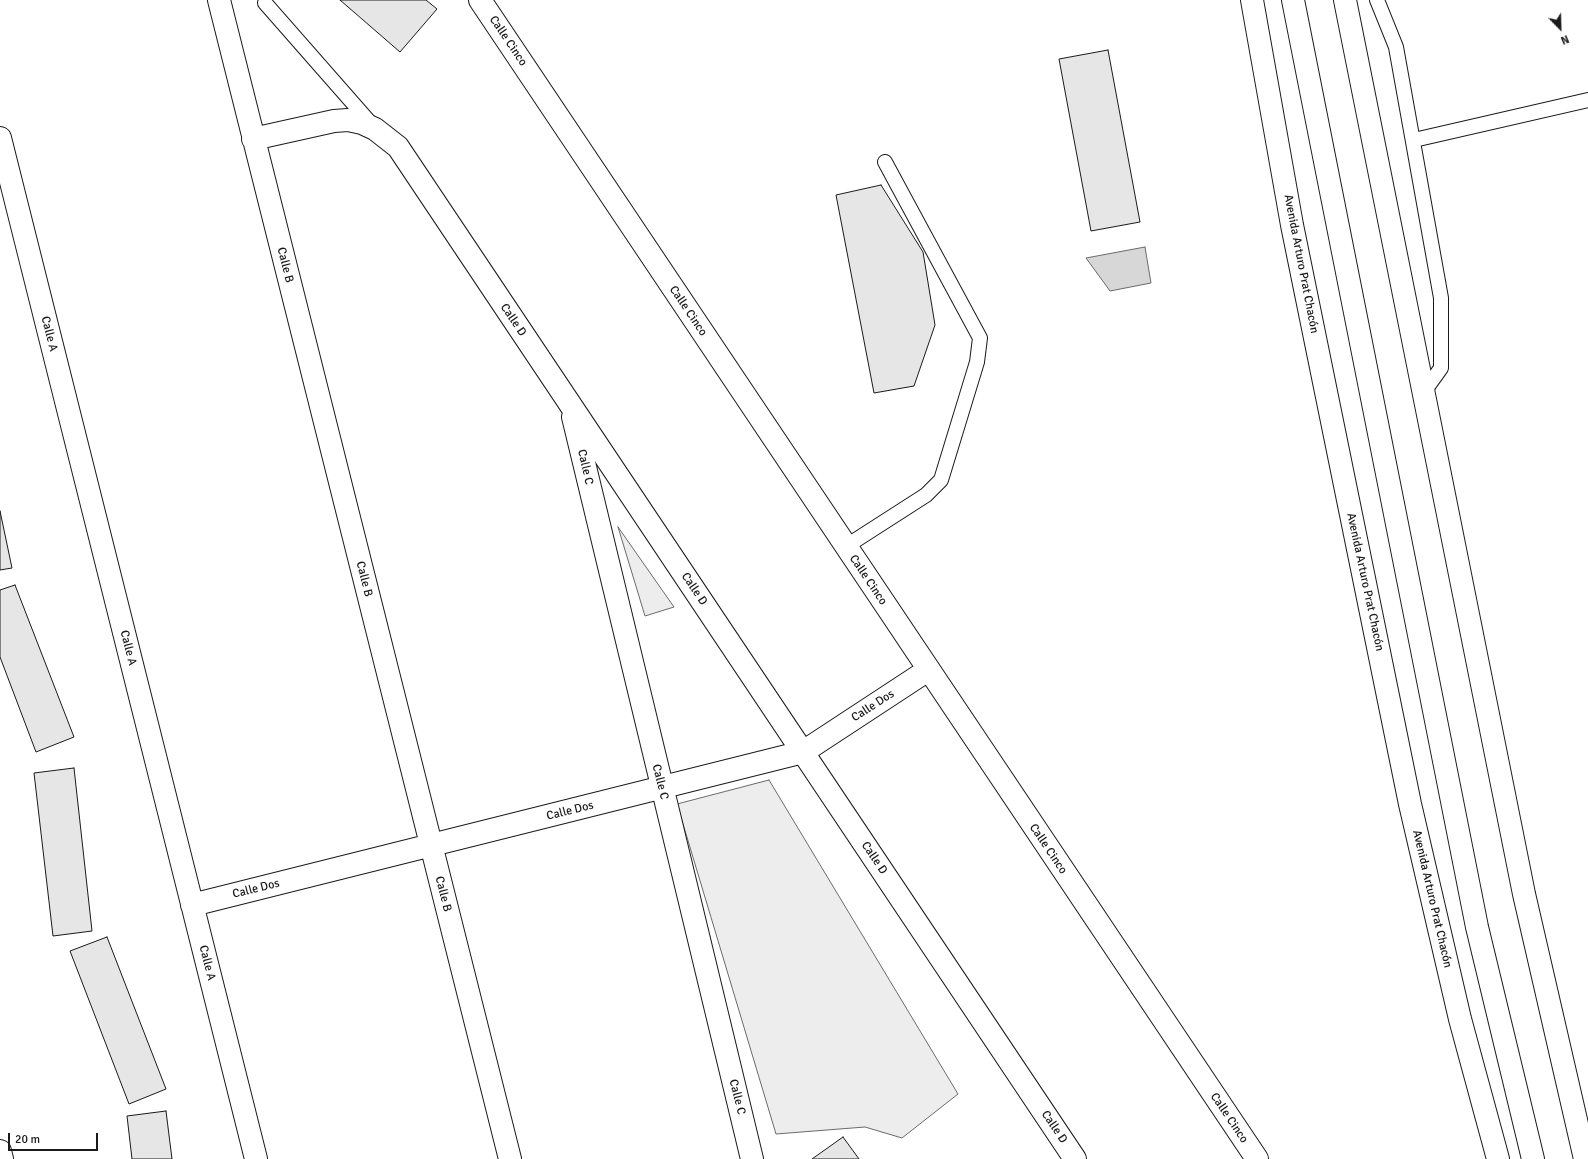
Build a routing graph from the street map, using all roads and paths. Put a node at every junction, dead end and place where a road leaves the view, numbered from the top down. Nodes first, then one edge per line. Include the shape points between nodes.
1 (219, 0) edge
2 (480, 0) edge
3 (1252, 0) edge
4 (1293, 0) edge
5 (1345, 0) edge
6 (1377, 0) edge
7 (265, 3) dead end
8 (1588, 100) edge
9 (376, 129) junction
10 (0, 138) edge
11 (253, 139) junction
12 (1414, 140) junction
13 (885, 162) dead end
14 (1423, 393) junction
15 (570, 404) junction
16 (845, 546) junction
17 (928, 670) junction
18 (803, 752) junction
19 (662, 788) junction
20 (431, 846) junction
21 (192, 905) junction
22 (0, 1152) edge
23 (2, 1159) edge
24 (256, 1159) edge
25 (510, 1159) edge
26 (752, 1159) edge
27 (1075, 1159) edge
28 (1257, 1159) edge
29 (1498, 1159) edge
30 (1533, 1159) edge
31 (1584, 1159) edge

1 - 11 main road, Calle B
2 - 16 main road, Calle Cinco
3 - 29 main road, Avenida Arturo Prat Chacón via 1292,225 1410,804 1460,1019
4 - 30 main road via 1477,927
5 - 14 main road
6 - 12 lane via 1396,47
7 - 9 lane
8 - 12 lane
9 - 11 main road, Calle D via 348,120 334,121
9 - 15 main road, Calle D via 393,142 407,159
10 - 21 main road, Calle A
11 - 20 main road, Calle B
12 - 14 lane via 1441,298 1441,368
13 - 16 lane via 980,338 977,362 941,480 926,495
14 - 31 main road via 1524,894
15 - 18 main road, Calle D
15 - 19 main road, Calle C
16 - 17 main road, Calle Cinco
17 - 18 main road, Calle Dos
17 - 28 main road, Calle Cinco
18 - 19 main road, Calle Dos
18 - 27 main road, Calle D
19 - 20 main road, Calle Dos
19 - 26 main road, Calle C
20 - 21 main road, Calle Dos
20 - 25 main road, Calle B
21 - 24 main road, Calle A
22 - 23 main road

